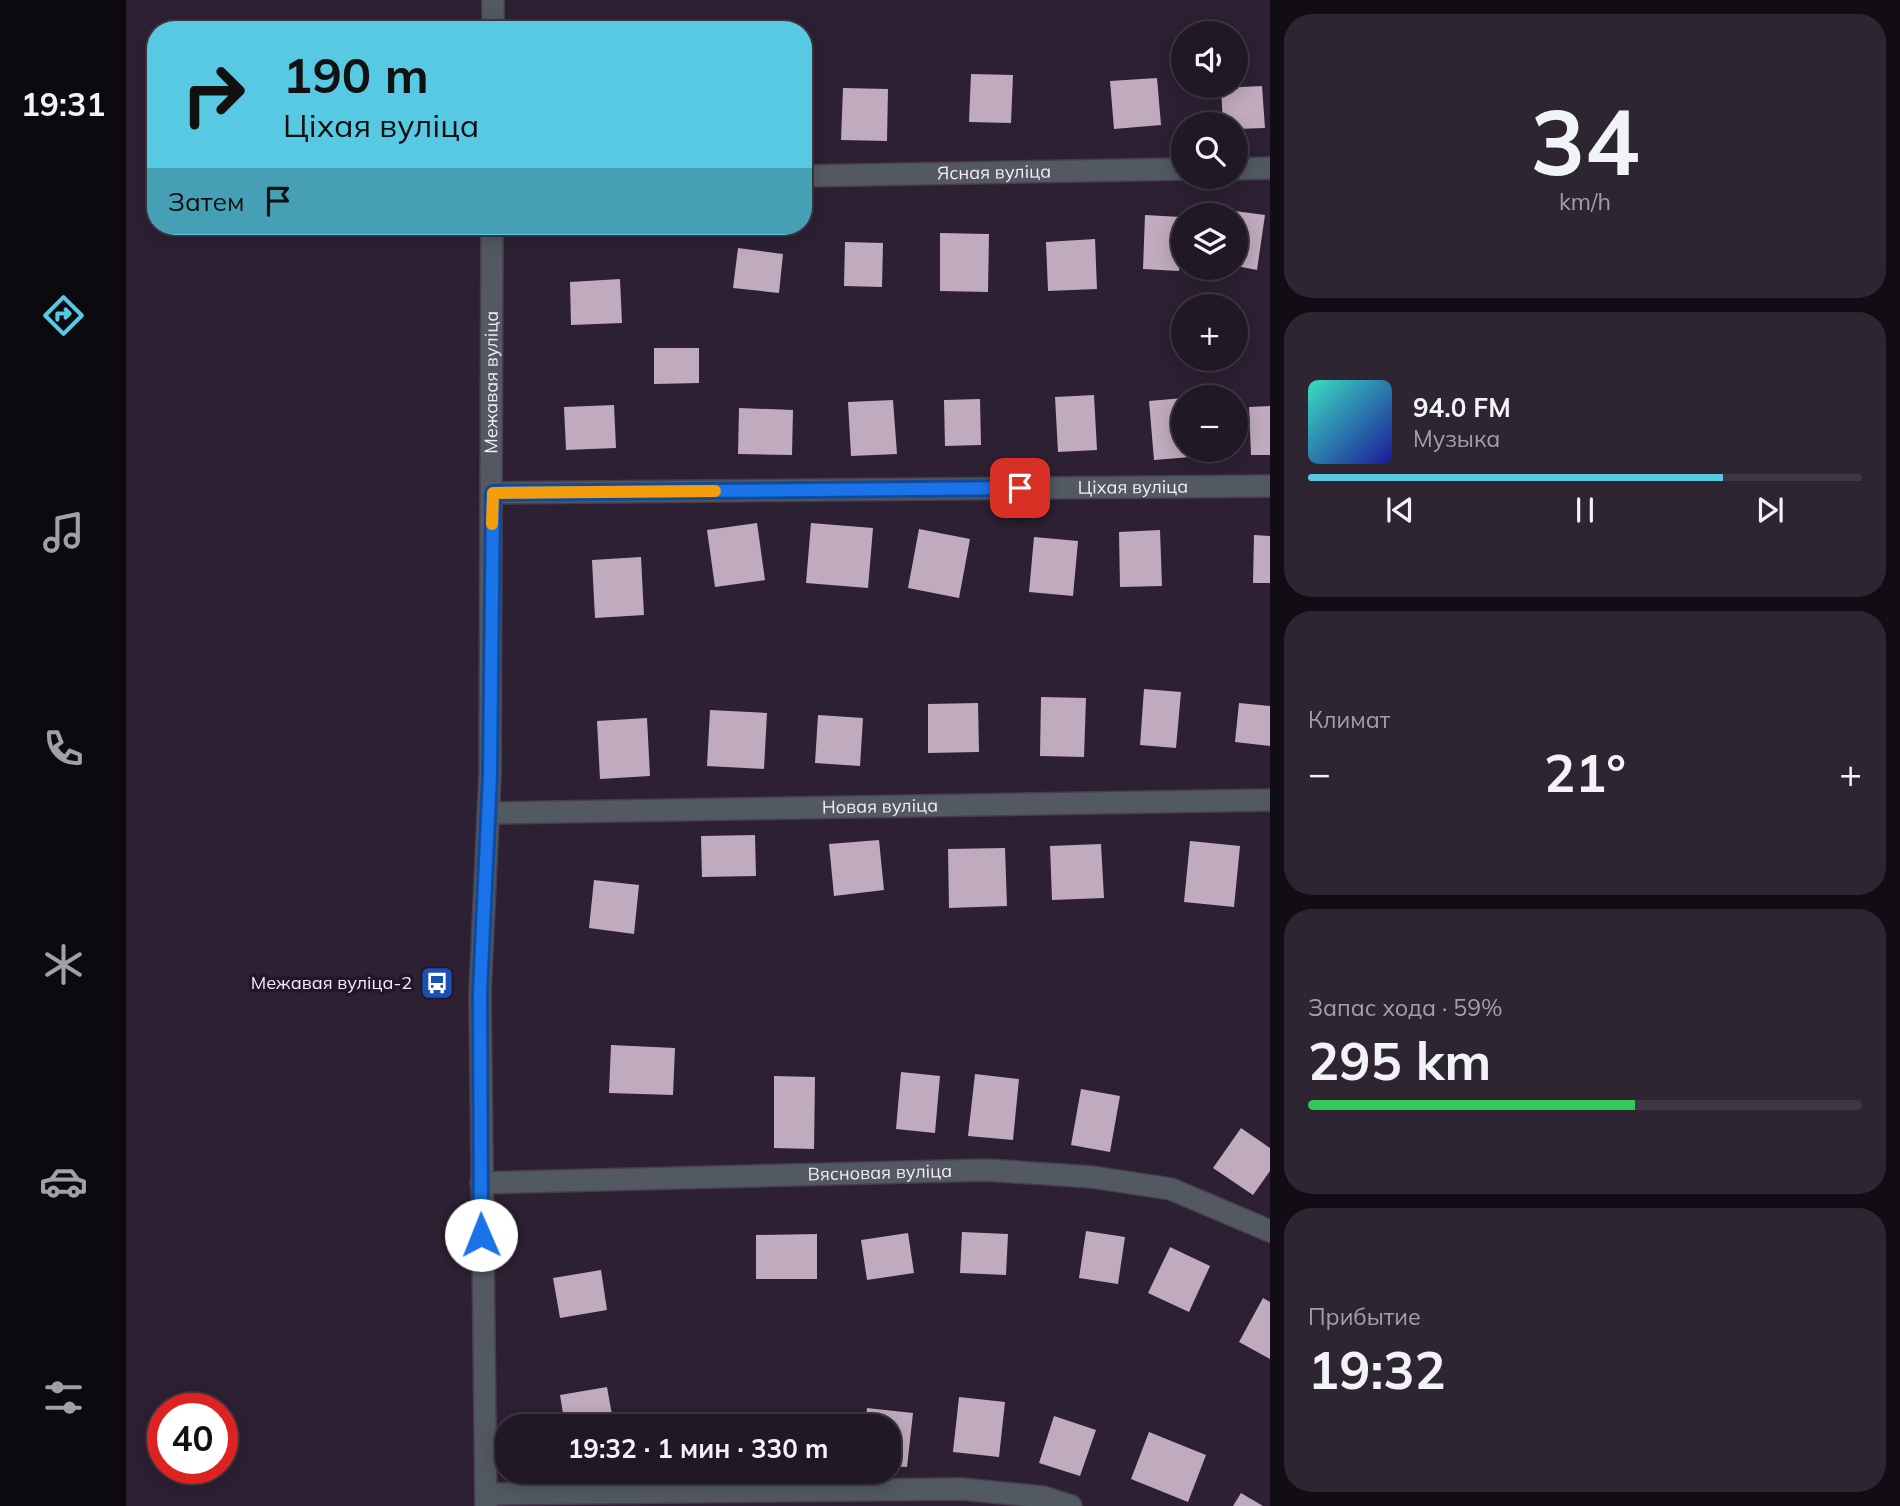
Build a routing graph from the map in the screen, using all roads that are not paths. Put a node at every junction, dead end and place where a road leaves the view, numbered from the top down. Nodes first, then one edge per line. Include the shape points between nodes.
1 (493, 0) edge
2 (493, 21) edge
3 (1171, 169) edge
4 (1248, 169) edge
5 (1270, 169) edge
6 (812, 176) edge
7 (492, 235) edge
8 (1270, 486) edge
9 (493, 493) junction
10 (1270, 800) edge
11 (488, 813) junction
12 (481, 1183) junction
13 (1270, 1231) edge
14 (486, 1500) edge
15 (1071, 1506) edge

1 - 2 street
3 - 6 street, Ясная вуліца
4 - 5 street
7 - 9 street, Межавая вуліца
8 - 9 street, Ціхая вуліца
9 - 11 street, Межавая вуліца
10 - 11 street, Новая вуліца
11 - 12 street, Межавая вуліца via 480,992
12 - 13 street, Вясновая вуліца via 986,1170 1092,1177 1171,1189
12 - 14 street, Межавая вуліца
14 - 15 street via 962,1489 1043,1497

